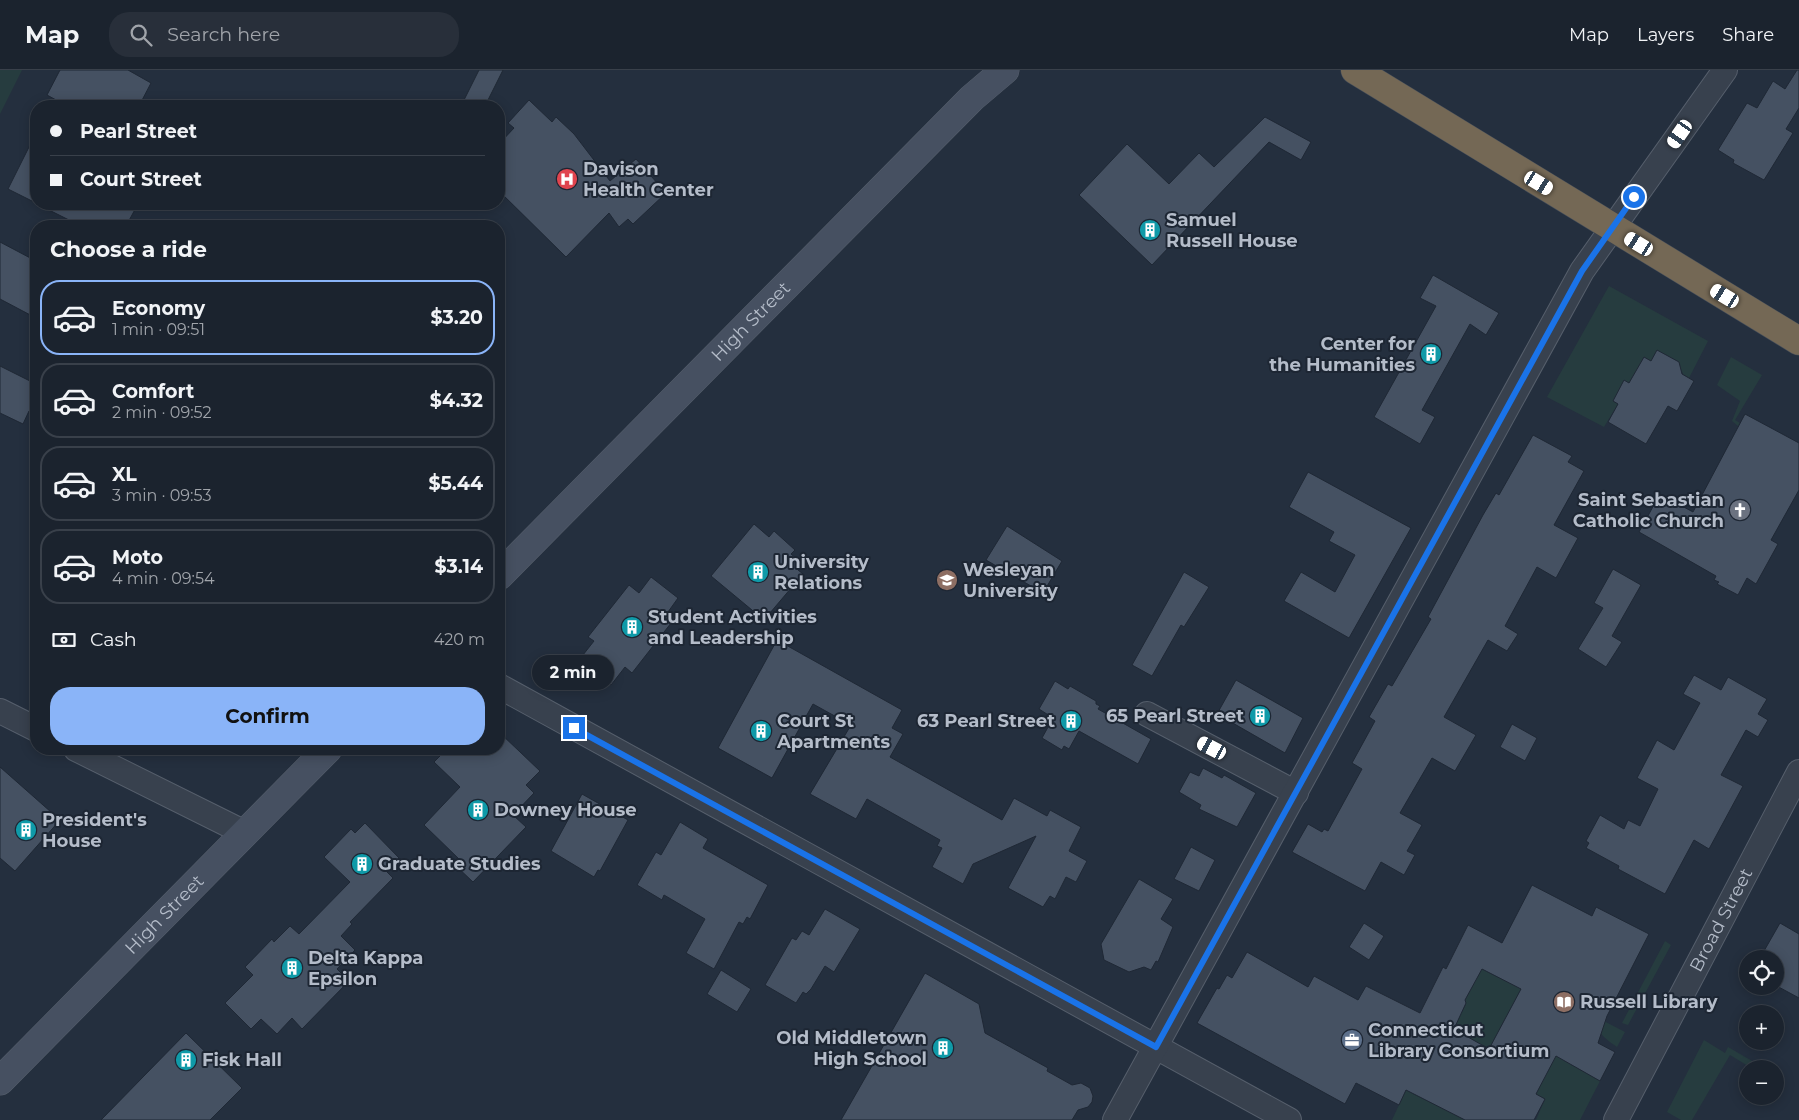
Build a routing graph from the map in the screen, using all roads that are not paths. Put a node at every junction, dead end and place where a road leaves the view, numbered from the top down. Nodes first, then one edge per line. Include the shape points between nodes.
1 (1004, 70) edge
2 (1354, 70) edge
3 (1725, 70) edge
4 (1612, 228) junction
5 (1799, 341) edge
6 (505, 570) edge
7 (505, 689) edge
8 (0, 711) edge
9 (1147, 714) dead end
10 (30, 726) edge
11 (88, 755) edge
12 (322, 755) edge
13 (1799, 772) edge
14 (1296, 793) junction
15 (245, 833) junction
16 (1156, 1047) junction
17 (0, 1081) edge
18 (1115, 1120) edge
19 (1289, 1120) edge
20 (1616, 1120) edge

1 - 6 street, High Street via 972,98
2 - 4 highway
3 - 4 street
4 - 5 highway
4 - 14 street via 1582,271
7 - 16 street
8 - 10 street
9 - 14 street
11 - 15 street
12 - 15 street, High Street
13 - 20 street, Broad Street
14 - 16 street
15 - 17 street, High Street
16 - 18 street
16 - 19 street

